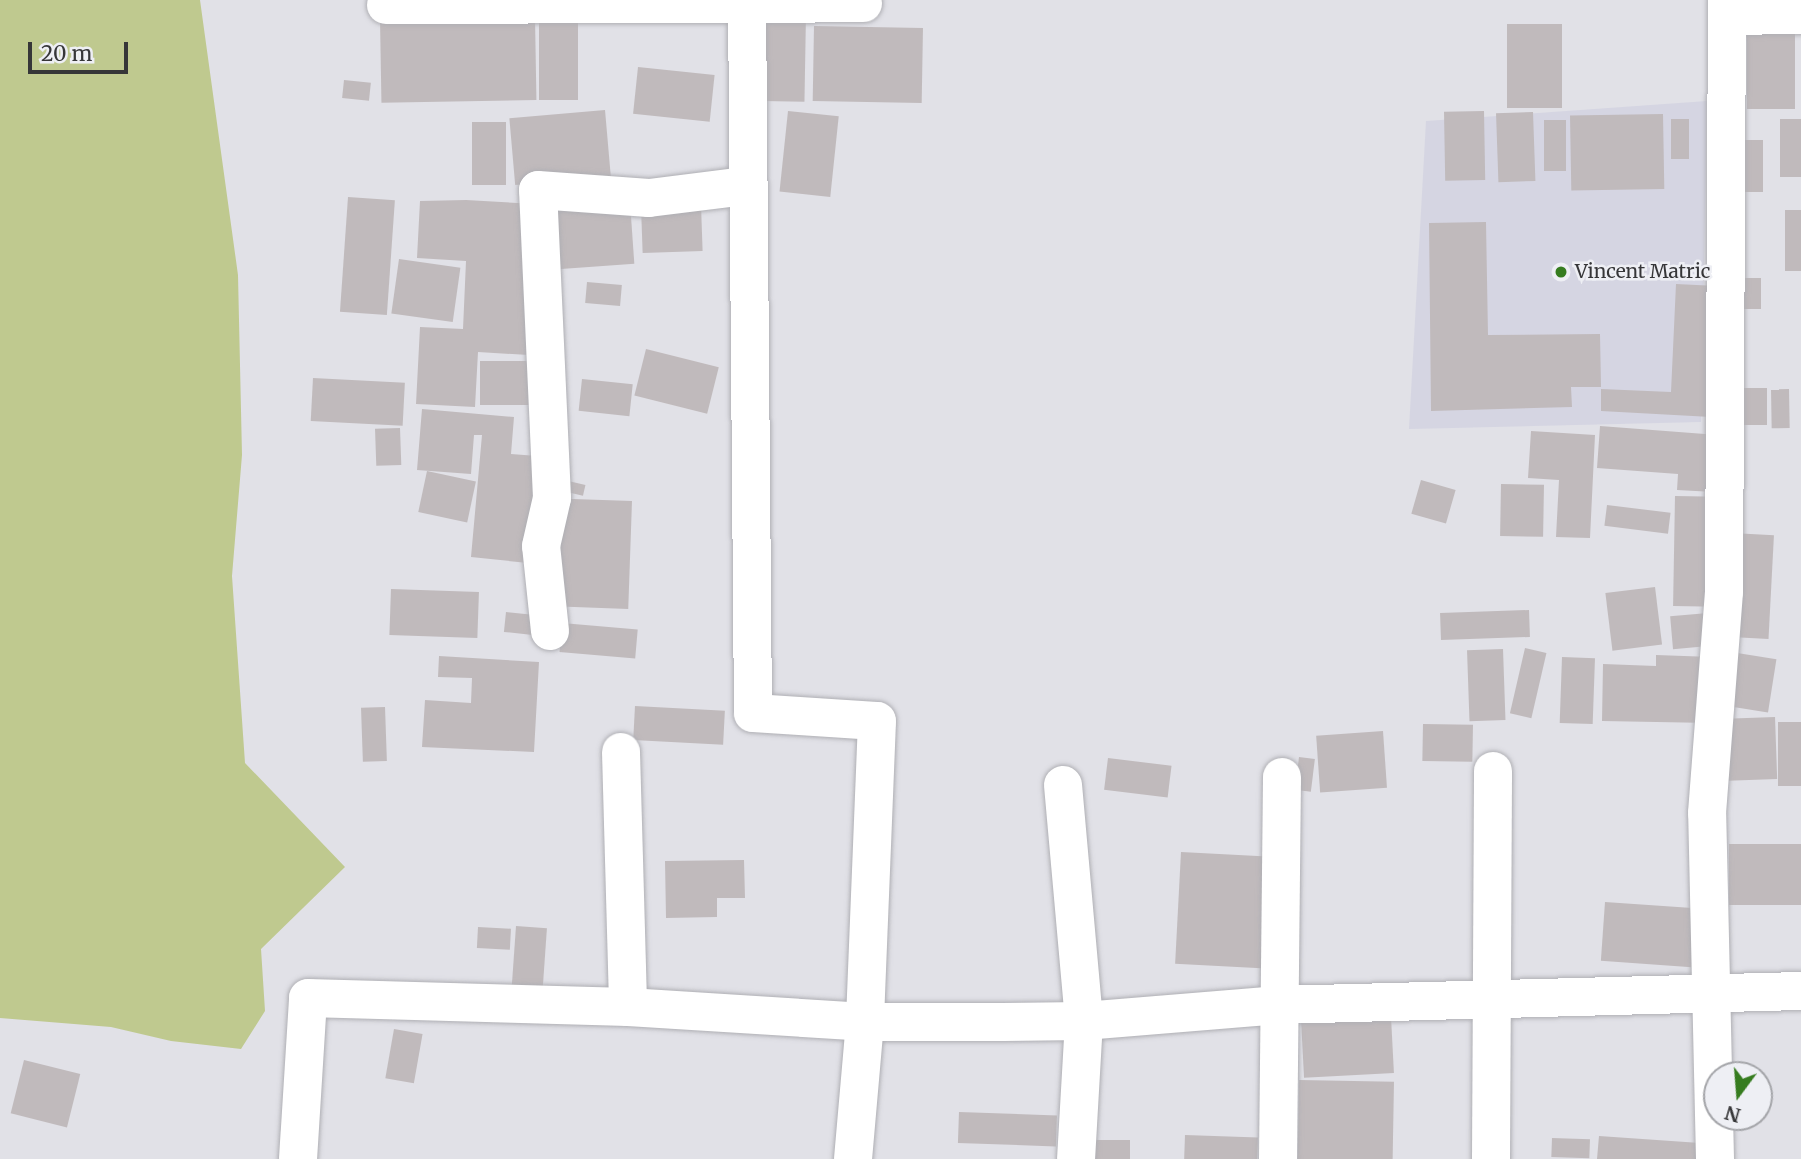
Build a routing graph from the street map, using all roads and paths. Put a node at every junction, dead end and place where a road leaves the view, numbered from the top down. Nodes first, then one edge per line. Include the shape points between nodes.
1 (747, 2) edge
2 (863, 3) dead end
3 (386, 5) dead end
4 (1727, 8) edge
5 (1801, 15) edge
6 (746, 186) junction
7 (550, 631) dead end
8 (621, 752) dead end
9 (1493, 771) dead end
10 (1282, 777) dead end
11 (1063, 785) dead end
12 (1801, 991) edge
13 (1712, 992) junction
14 (1493, 999) junction
15 (1279, 1005) junction
16 (628, 1007) junction
17 (865, 1021) junction
18 (1084, 1021) junction
19 (298, 1159) edge
20 (853, 1159) edge
21 (1076, 1159) edge
22 (1278, 1159) edge
23 (1492, 1159) edge
24 (1715, 1159) edge

1 - 2 street
1 - 3 street
1 - 6 street
4 - 5 street
4 - 13 street via 1724,592 1707,813
6 - 7 street via 649,198 538,190 552,498 541,546
6 - 17 street via 753,713 877,721
8 - 16 street
9 - 14 street
10 - 15 street
11 - 18 street
12 - 13 street
13 - 14 street
13 - 24 street
14 - 15 street
14 - 23 street
15 - 18 street
15 - 22 street
16 - 17 street
16 - 19 street via 308,998
17 - 18 street
17 - 20 street
18 - 21 street

